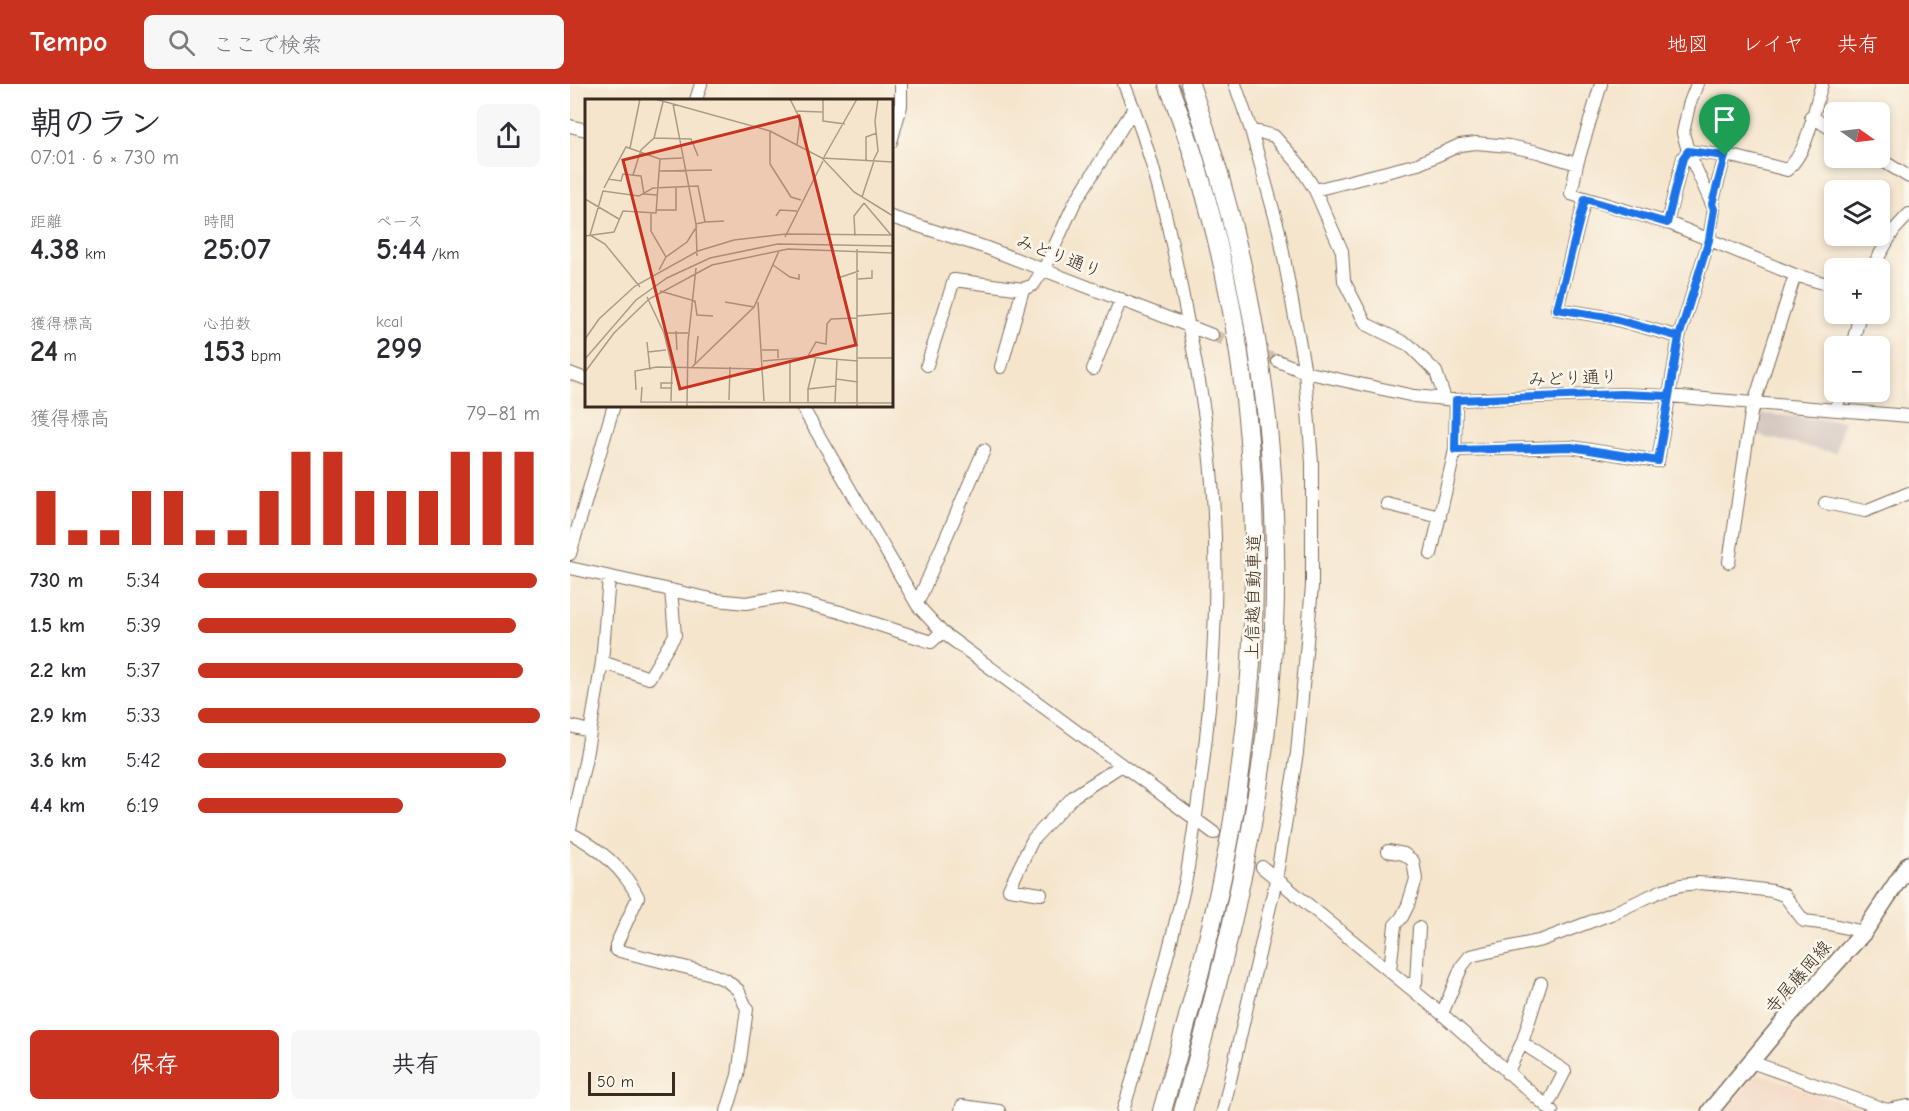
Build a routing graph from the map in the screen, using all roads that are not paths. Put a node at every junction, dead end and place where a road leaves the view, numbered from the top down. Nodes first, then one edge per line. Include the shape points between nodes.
1 (701, 84) edge
2 (901, 84) edge
3 (1124, 84) edge
4 (1168, 84) edge
5 (1190, 84) edge
6 (1235, 84) edge
7 (1602, 84) edge
8 (1698, 84) edge
9 (1822, 84) edge
10 (696, 99) edge
11 (1134, 108) junction
12 (1811, 116) junction
13 (1824, 124) edge
14 (570, 126) edge
15 (585, 130) edge
16 (1251, 130) junction
17 (892, 138) edge
18 (1688, 151) junction
19 (1725, 156) junction
20 (1577, 164) junction
21 (1890, 165) edge
22 (1909, 177) edge
23 (1315, 190) junction
24 (1585, 199) junction
25 (1712, 204) junction
26 (1909, 214) edge
27 (892, 217) edge
28 (1667, 223) junction
29 (1709, 240) junction
30 (1878, 258) edge
31 (1044, 269) junction
32 (1795, 275) junction
33 (1824, 283) edge
34 (1023, 289) junction
35 (1121, 299) junction
36 (1188, 325) junction
37 (1212, 335) tunnel mouth
38 (1679, 337) junction
39 (1278, 361) tunnel mouth
40 (927, 365) dead end
41 (1000, 368) dead end
42 (1093, 369) dead end
43 (1305, 372) junction
44 (570, 373) edge
45 (585, 379) edge
46 (1669, 396) junction
47 (1450, 399) junction
48 (1838, 402) edge
49 (1754, 404) junction
50 (614, 406) edge
51 (802, 406) edge
52 (1836, 410) junction
53 (1909, 416) edge
54 (984, 450) dead end
55 (1455, 450) junction
56 (1909, 493) edge
57 (1825, 503) dead end
58 (1387, 504) dead end
59 (1440, 517) junction
60 (570, 554) edge
61 (1431, 554) dead end
62 (1729, 562) dead end
63 (570, 568) edge
64 (609, 578) junction
65 (671, 590) junction
66 (917, 604) junction
67 (942, 632) junction
68 (602, 662) junction
69 (570, 726) edge
70 (589, 731) junction
71 (1122, 765) junction
72 (1195, 818) junction
73 (570, 831) edge
74 (1214, 833) dead end
75 (1388, 851) dead end
76 (1909, 864) edge
77 (1262, 867) dead end
78 (1276, 880) junction
79 (1041, 894) dead end
80 (1419, 928) dead end
81 (1864, 932) junction
82 (1390, 970) junction
83 (1541, 983) dead end
84 (1407, 985) junction
85 (1442, 1014) junction
86 (1522, 1043) junction
87 (1751, 1062) junction
88 (1507, 1073) junction
89 (1909, 1106) edge
90 (1549, 1109) edge
91 (727, 1111) edge
92 (961, 1111) edge
93 (999, 1111) edge
94 (1123, 1111) edge
95 (1162, 1111) edge
96 (1183, 1111) edge
97 (1223, 1111) edge
98 (1710, 1111) edge

1 - 10 street
2 - 17 street via 901,106
3 - 11 street
4 - 95 highway, 上信越自動車道 via 1196,164 1229,298 1248,430 1256,563 1248,702 1232,821 1207,943
5 - 96 highway, 上信越自動車道 via 1218,169 1248,291 1269,429 1276,561 1269,700 1252,822 1227,944
6 - 16 street
7 - 20 street
8 - 18 street via 1684,124
9 - 12 street
11 - 31 street via 1074,204
11 - 36 street via 1169,228
12 - 13 street
12 - 19 street via 1806,144 1787,170
14 - 15 street
16 - 23 street via 1274,136
16 - 43 street via 1279,231
18 - 19 street
18 - 25 street
18 - 28 street
19 - 25 street
20 - 23 street via 1538,152 1476,142 1418,164
20 - 24 street via 1571,194
21 - 22 street
23 - 47 street via 1342,251 1344,281 1366,324 1409,345 1436,372
24 - 28 street
24 - 38 street via 1557,309 1607,317
25 - 29 street
26 - 30 street
27 - 31 street, みどり通り
28 - 29 street
29 - 32 street
29 - 38 street
31 - 34 street via 1033,285
31 - 35 street, みどり通り
32 - 33 street
32 - 49 street
34 - 40 street via 954,280
34 - 41 street
35 - 36 street, みどり通り
35 - 42 street
36 - 37 street, みどり通り
36 - 72 street via 1206,427 1215,575 1212,691
38 - 46 street
39 - 43 street, みどり通り
43 - 47 street, みどり通り via 1414,396
43 - 78 street via 1312,463 1312,586 1296,753
44 - 45 street
46 - 47 street, みどり通り
46 - 49 street, みどり通り
46 - 55 street via 1658,461 1571,447
47 - 55 street
48 - 52 street
49 - 52 street, みどり通り
49 - 62 street
50 - 60 street
51 - 66 street
52 - 53 street, みどり通り
54 - 66 street
55 - 59 street
56 - 57 street via 1865,511
58 - 59 street
59 - 61 street
63 - 64 street
64 - 65 street
64 - 68 street
65 - 67 street via 746,603 781,597 930,642
65 - 68 street via 675,635 649,678
66 - 67 street
67 - 71 street
68 - 70 street
69 - 70 street
70 - 73 street
71 - 72 street
71 - 79 street via 1074,796 1033,839 1009,890
72 - 74 street
72 - 94 street via 1188,869 1167,958
73 - 91 street via 616,865 630,880 638,897 616,950 708,973 738,990 747,1008 738,1075
75 - 82 street via 1404,854 1413,861 1416,879 1408,905 1395,925
76 - 81 main road, 寺尾藤岡線
77 - 78 street
78 - 82 street
78 - 97 street
80 - 84 street via 1416,982
81 - 85 street via 1804,921 1784,895 1772,891 1698,883 1681,885 1542,940 1470,956
81 - 87 main road, 寺尾藤岡線
82 - 84 street
83 - 86 street
84 - 85 street
85 - 88 street
86 - 88 street
86 - 90 street via 1565,1071
87 - 89 street via 1887,1110
87 - 98 main road, 寺尾藤岡線
88 - 90 street
92 - 93 street via 962,1106

